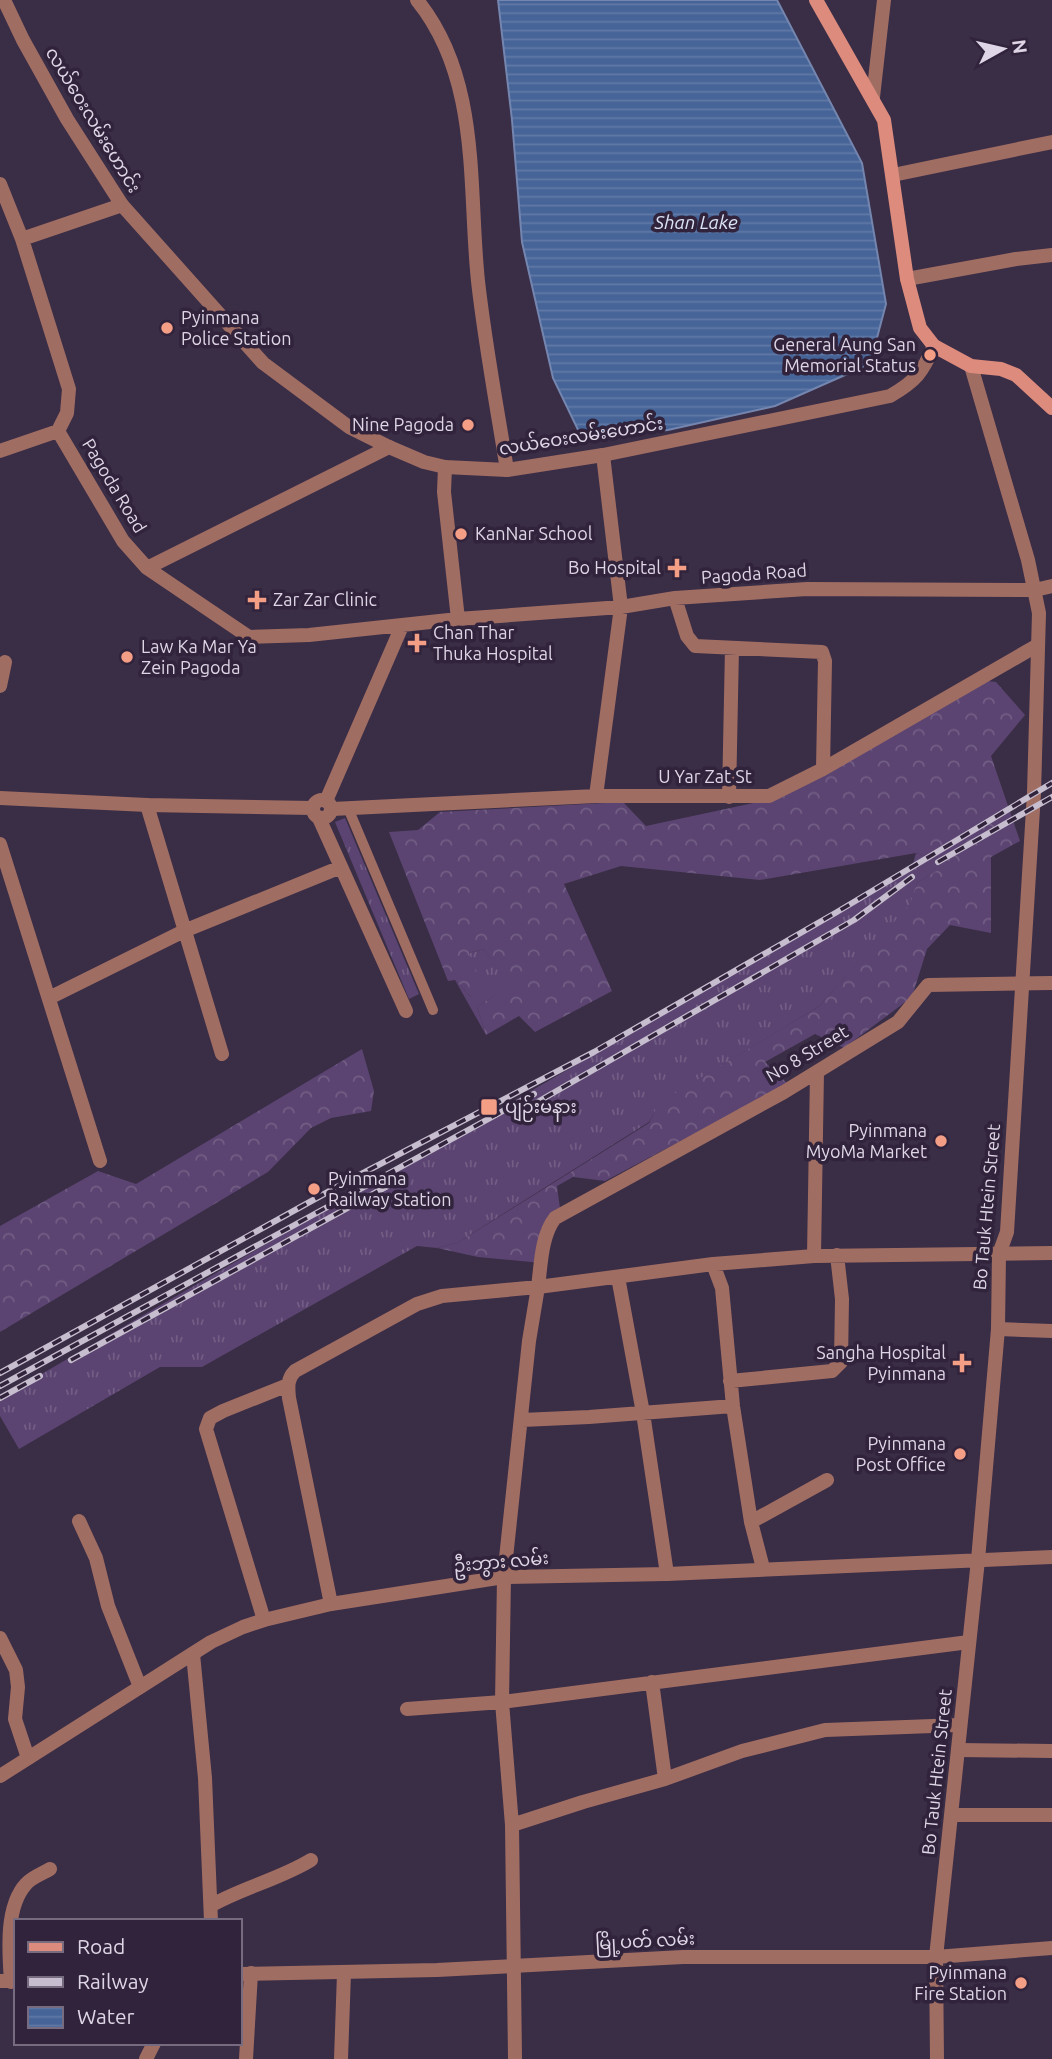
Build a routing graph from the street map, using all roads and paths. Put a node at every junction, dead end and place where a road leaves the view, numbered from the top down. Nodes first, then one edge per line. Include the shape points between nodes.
1 (4, 0) edge
2 (417, 0) edge
3 (816, 0) edge
4 (884, 0) edge
5 (873, 97) junction
6 (1052, 142) edge
7 (893, 175) junction
8 (0, 184) edge
9 (122, 205) junction
10 (22, 239) junction
11 (1052, 255) edge
12 (907, 279) junction
13 (934, 346) junction
14 (971, 366) junction
15 (1052, 408) edge
16 (58, 431) junction
17 (389, 447) junction
18 (0, 452) edge
19 (603, 455) junction
20 (445, 467) junction
21 (507, 470) junction
22 (147, 568) junction
23 (1052, 586) edge
24 (1035, 590) junction
25 (675, 598) junction
26 (621, 607) junction
27 (458, 619) junction
28 (402, 626) junction
29 (1038, 645) junction
30 (732, 648) junction
31 (5, 662) dead end
32 (0, 685) edge
33 (823, 769) junction
34 (596, 796) junction
35 (729, 797) junction
36 (0, 798) edge
37 (147, 804) junction
38 (329, 805) junction
39 (348, 808) junction
40 (316, 813) junction
41 (0, 844) edge
42 (341, 867) junction
43 (184, 930) junction
44 (1023, 983) junction
45 (1052, 983) edge
46 (49, 998) junction
47 (433, 1010) dead end
48 (406, 1011) dead end
49 (222, 1054) dead end
50 (817, 1072) junction
51 (100, 1161) dead end
52 (1052, 1253) edge
53 (999, 1254) junction
54 (837, 1255) junction
55 (814, 1256) junction
56 (713, 1264) junction
57 (618, 1277) junction
58 (538, 1287) junction
59 (998, 1329) junction
60 (1052, 1331) edge
61 (730, 1381) junction
62 (288, 1385) junction
63 (733, 1406) junction
64 (643, 1413) junction
65 (522, 1420) junction
66 (827, 1479) dead end
67 (79, 1521) dead end
68 (751, 1522) junction
69 (1052, 1558) edge
70 (978, 1560) junction
71 (763, 1568) junction
72 (667, 1574) junction
73 (503, 1577) junction
74 (331, 1604) junction
75 (264, 1620) junction
76 (0, 1637) edge
77 (969, 1642) junction
78 (193, 1654) junction
79 (652, 1682) junction
80 (140, 1687) junction
81 (502, 1702) junction
82 (407, 1709) dead end
83 (960, 1725) junction
84 (958, 1750) junction
85 (1052, 1751) edge
86 (28, 1758) junction
87 (0, 1776) edge
88 (665, 1779) junction
89 (953, 1815) junction
90 (1052, 1815) edge
91 (512, 1825) junction
92 (311, 1860) dead end
93 (50, 1869) dead end
94 (212, 1905) junction
95 (211, 1919) edge
96 (1052, 1948) edge
97 (936, 1957) junction
98 (514, 1967) junction
99 (245, 1973) edge
100 (344, 1973) junction
101 (9, 1981) edge
102 (246, 2059) edge
103 (341, 2059) edge
104 (515, 2059) edge
105 (937, 2059) edge

1 - 9 street, လယ်ဝေးလမ်းဟောင်း via 67,118
2 - 21 street via 430,16 449,59 467,120 478,281
3 - 5 main road
4 - 5 street
5 - 7 main road via 887,132
6 - 7 street
7 - 12 main road
8 - 10 street, Pagoda Road
9 - 10 street
9 - 17 street, လယ်ဝေးလမ်းဟောင်း via 263,363 349,427
10 - 16 street, Pagoda Road via 69,388 67,413
11 - 12 street
12 - 13 main road via 920,327
13 - 14 main road
13 - 19 street, လယ်ဝေးလမ်းဟောင်း via 911,384 890,396
14 - 15 main road via 1016,375
14 - 24 street, Bo Tauk Htein Street
16 - 18 street
16 - 22 street, Pagoda Road via 123,541
17 - 20 street, လယ်ဝေးလမ်းဟောင်း
17 - 22 street
19 - 21 street, လယ်ဝေးလမ်းဟောင်း
19 - 26 street
20 - 21 street, လယ်ဝေးလမ်းဟောင်း
20 - 27 street via 443,492
22 - 28 street, Pagoda Road via 249,637
23 - 24 street, Pagoda Road
24 - 25 street, Pagoda Road via 807,589
24 - 29 street, Bo Tauk Htein Street
25 - 26 street, Pagoda Road
25 - 30 street via 687,636 695,646
26 - 27 street, Pagoda Road
26 - 34 street
27 - 28 street, Pagoda Road
28 - 38 street
29 - 33 street, U Yar Zat St
29 - 44 street, Bo Tauk Htein Street
30 - 33 street via 819,651 824,655
30 - 35 street
31 - 32 street
33 - 35 street, U Yar Zat St via 769,796
34 - 35 street, U Yar Zat St
34 - 39 street, U Yar Zat St
36 - 37 street
37 - 40 street
37 - 43 street
38 - 39 street, U Yar Zat St
38 - 40 street via 318,801
39 - 47 street
40 - 42 street
41 - 46 street
42 - 43 street
42 - 48 street
43 - 46 street
43 - 49 street
44 - 45 street, No 8 Street
44 - 50 street, No 8 Street via 928,985 898,1022
44 - 53 street, Bo Tauk Htein Street via 1007,1232
46 - 51 street
50 - 55 street
50 - 58 street, No 8 Street via 566,1210 550,1225
52 - 53 street
53 - 54 street
53 - 59 street, Bo Tauk Htein Street
54 - 55 street
54 - 61 street via 842,1300 838,1367
55 - 56 street
56 - 57 street
56 - 61 street via 722,1288
57 - 58 street
57 - 64 street
58 - 62 street via 442,1296 417,1304 295,1371
58 - 65 street, No 8 Street
59 - 60 street
59 - 70 street, Bo Tauk Htein Street
61 - 63 street
62 - 74 street
62 - 75 street via 210,1418 206,1429
63 - 64 street
63 - 68 street
64 - 65 street
64 - 72 street
65 - 73 street, No 8 Street
66 - 68 street
67 - 80 street
68 - 71 street
69 - 70 street, ဦးဘွား လမ်း
70 - 71 street, ဦးဘွား လမ်း
70 - 77 street, Bo Tauk Htein Street
71 - 72 street, ဦးဘွား လမ်း
72 - 73 street, ဦးဘွား လမ်း
73 - 74 street, ဦးဘွား လမ်း
73 - 81 street, No 8 Street
74 - 75 street, ဦးဘွား လမ်း
75 - 78 street, ဦးဘွား လမ်း
76 - 86 street via 16,1670 15,1719
77 - 79 street
77 - 83 street, Bo Tauk Htein Street
78 - 80 street, ဦးဘွား လမ်း
78 - 94 street
79 - 81 street
79 - 88 street
80 - 86 street, ဦးဘွား လမ်း
81 - 82 street
81 - 91 street, No 8 Street
83 - 84 street, Bo Tauk Htein Street
83 - 88 street via 825,1730 743,1751
84 - 85 street
84 - 89 street, Bo Tauk Htein Street
86 - 87 street, ဦးဘွား လမ်း
88 - 91 street
89 - 90 street
89 - 97 street, Bo Tauk Htein Street
91 - 98 street, No 8 Street
92 - 94 street
93 - 101 street via 25,1885 13,1909
94 - 95 street
96 - 97 street, မြို့ပတ် လမ်း
97 - 98 street, မြို့ပတ် လမ်း via 683,1957
97 - 105 street, Bo Tauk Htein Street
98 - 100 street, မြို့ပတ် လမ်း
98 - 104 street, No 8 Street
99 - 100 street, မြို့ပတ် လမ်း
99 - 102 street
100 - 103 street

